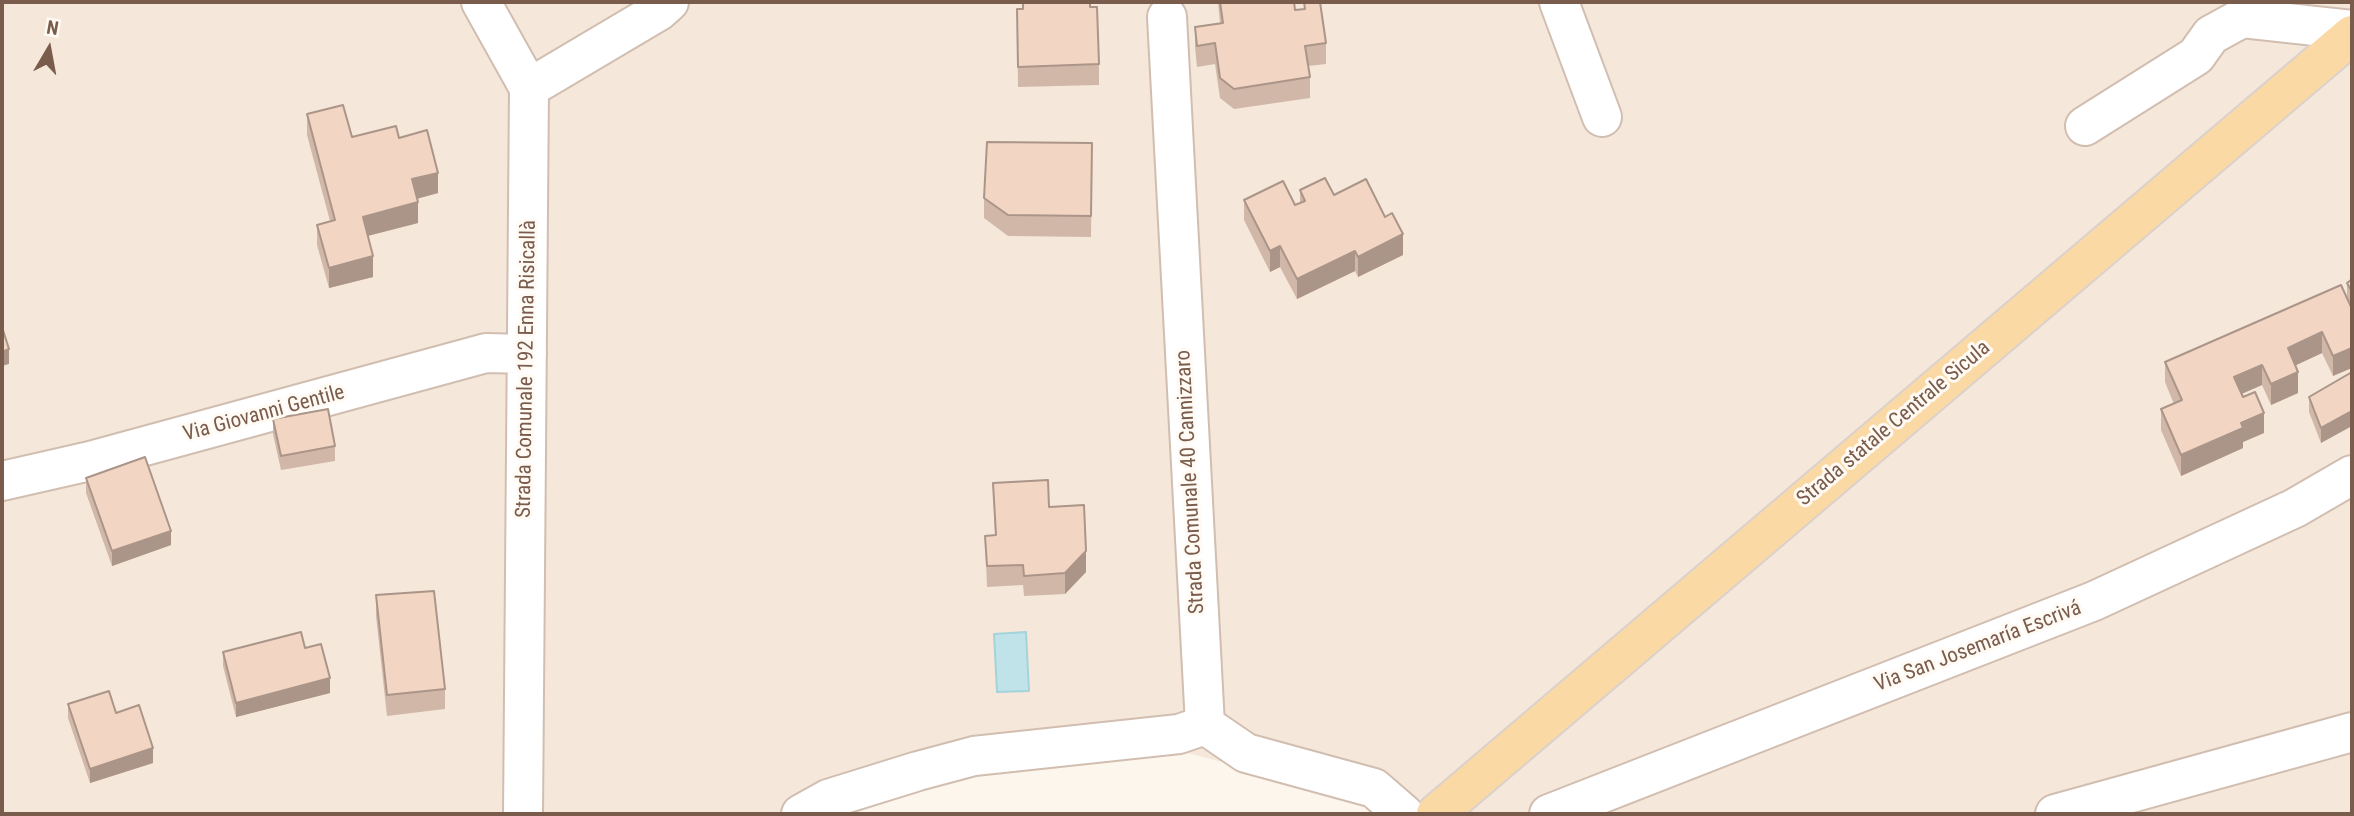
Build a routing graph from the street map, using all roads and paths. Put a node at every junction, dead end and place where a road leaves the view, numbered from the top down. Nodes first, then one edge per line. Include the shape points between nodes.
1 (481, 2) edge
2 (669, 2) edge
3 (1559, 2) edge
4 (1167, 18) dead end
5 (2352, 32) edge
6 (529, 88) junction
7 (1602, 117) dead end
8 (2085, 126) dead end
9 (527, 354) junction
10 (2352, 475) edge
11 (2, 481) edge
12 (1205, 725) junction
13 (2352, 732) edge
14 (1618, 801) edge
15 (523, 814) edge
16 (802, 814) edge
17 (1404, 814) edge
18 (1436, 814) edge
19 (1549, 814) edge
20 (2055, 814) edge

1 - 6 street
2 - 6 street
3 - 7 street
4 - 12 street, Strada Comunale 40 Cannizzaro
5 - 8 street via 2242,18 2210,35 2196,56
5 - 18 main road, Strada statale Centrale Sicula
6 - 9 street, Strada Comunale 192 Enna Risicallà
9 - 11 street, Via Giovanni Gentile via 486,353
9 - 15 street, Strada Comunale 192 Enna Risicallà
10 - 14 street, Via San Josemaría Escrivá via 2295,508 2094,601
12 - 16 street via 1179,734 974,756 828,799
12 - 17 street via 1246,753 1374,789
13 - 20 street
14 - 19 street, Via San Josemaría Escrivá

